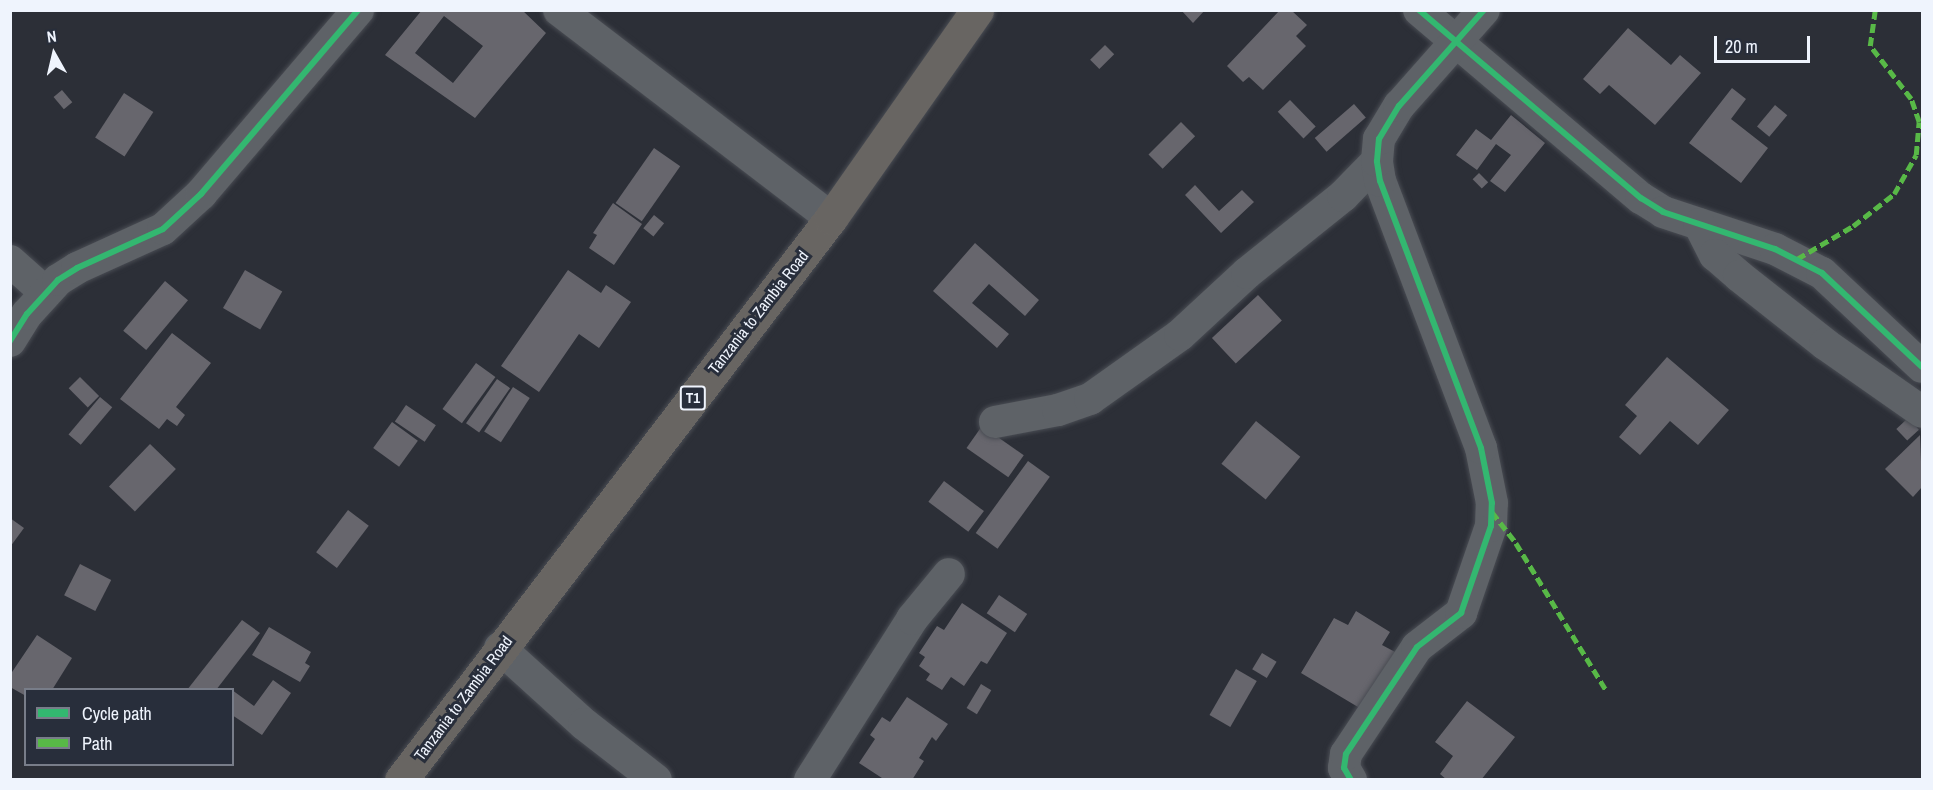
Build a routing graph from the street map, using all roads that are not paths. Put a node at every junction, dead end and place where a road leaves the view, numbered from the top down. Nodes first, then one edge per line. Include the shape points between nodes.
1 (358, 10) edge
2 (559, 10) edge
3 (977, 10) edge
4 (1419, 10) edge
5 (1484, 10) edge
6 (1456, 40) junction
7 (1377, 160) junction
8 (831, 218) junction
9 (1699, 224) junction
10 (10, 261) edge
11 (45, 292) junction
12 (10, 341) edge
13 (1923, 367) edge
14 (1923, 412) edge
15 (995, 422) dead end
16 (949, 574) dead end
17 (500, 648) junction
18 (401, 780) edge
19 (656, 780) edge
20 (810, 780) edge
21 (1352, 780) edge

1 - 11 street via 224,169 171,222 125,248 77,268
2 - 8 street
3 - 8 highway, Tanzania to Zambia Road / T1
4 - 6 street
5 - 6 street
6 - 7 street via 1399,106 1379,139
6 - 9 street via 1641,198 1663,212
7 - 15 street via 1343,196 1247,273 1180,335 1090,399 1048,413
7 - 21 street via 1380,181 1482,448 1492,503 1489,535 1469,599 1455,619 1417,647 1364,724 1344,761 1345,773
8 - 17 highway, Tanzania to Zambia Road / T1
9 - 13 street via 1774,249 1822,273
9 - 14 street via 1715,255 1739,276 1825,344
10 - 11 street
11 - 12 street
16 - 20 street via 912,620
17 - 18 highway, Tanzania to Zambia Road / T1
17 - 19 street

